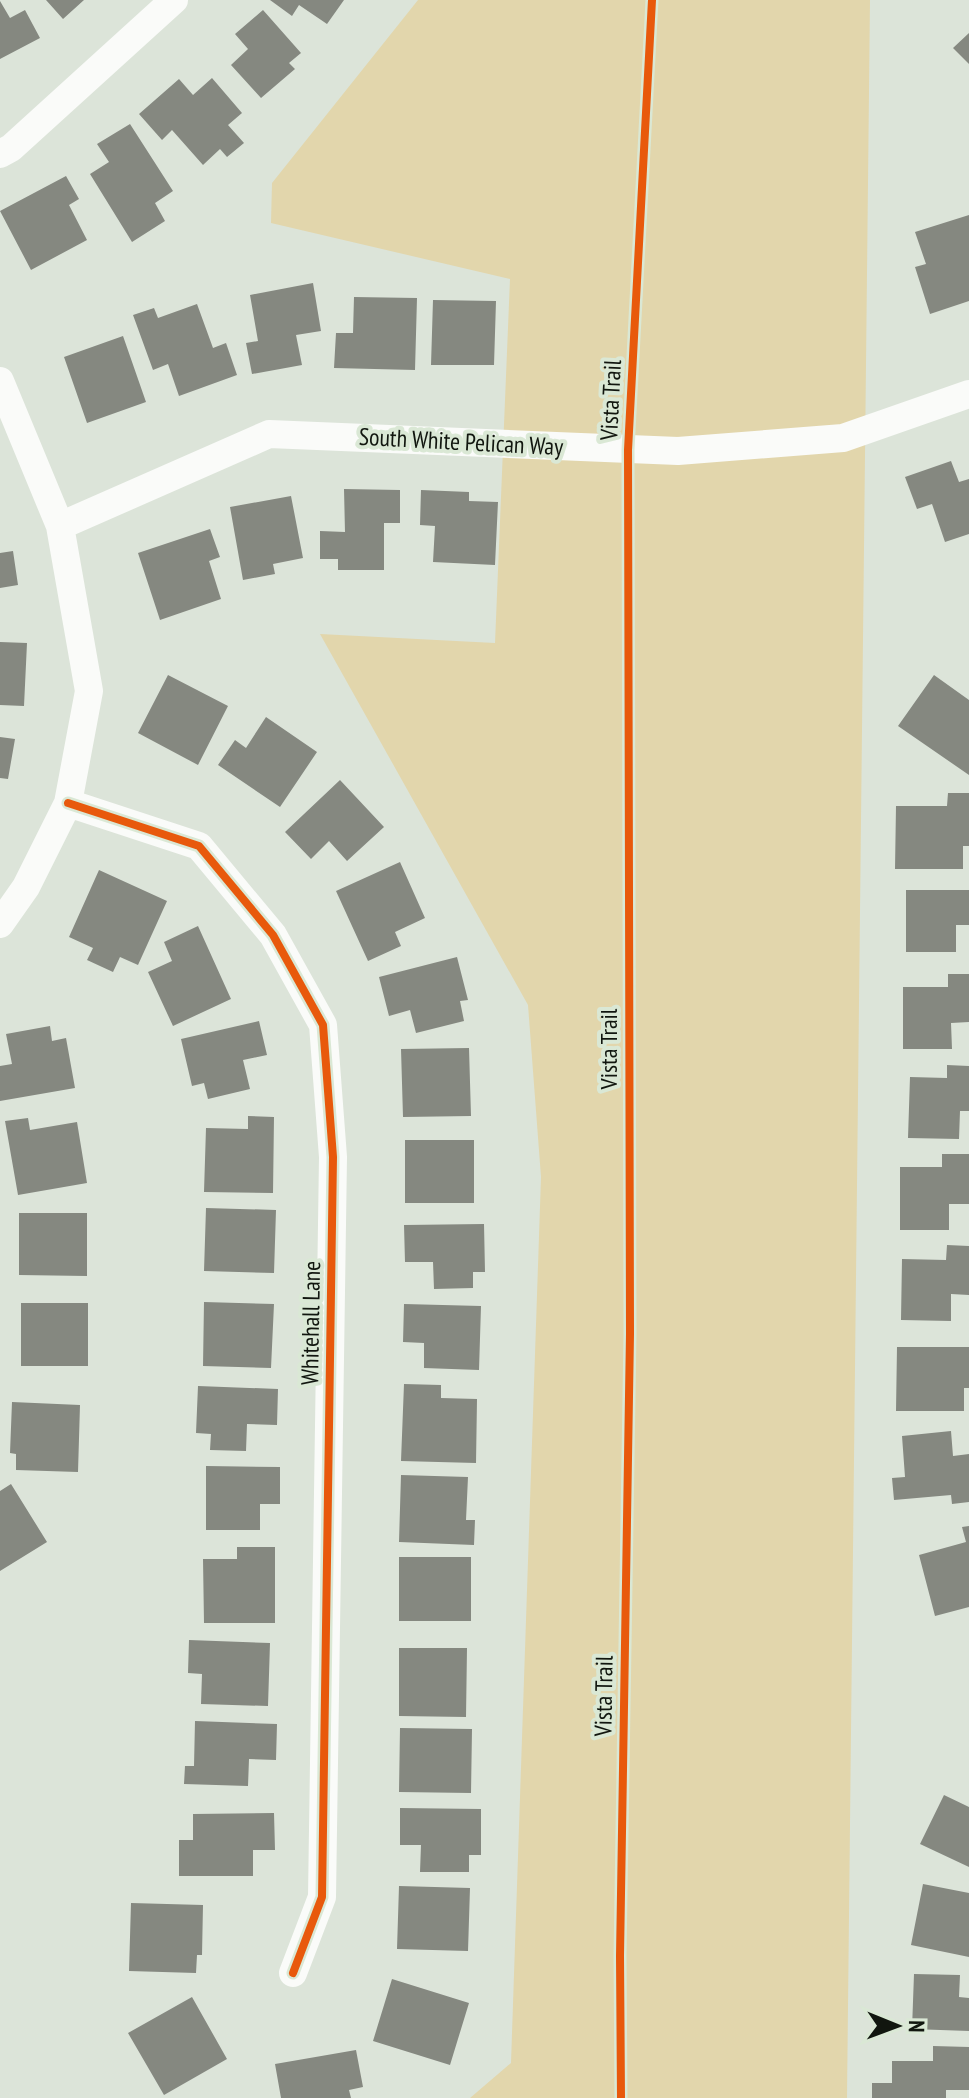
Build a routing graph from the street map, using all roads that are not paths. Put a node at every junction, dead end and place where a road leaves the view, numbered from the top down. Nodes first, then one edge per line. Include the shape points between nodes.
1 (174, 0) edge
2 (0, 154) edge
3 (0, 381) edge
4 (969, 394) edge
5 (60, 526) junction
6 (68, 803) junction
7 (0, 924) edge
8 (293, 1973) dead end

1 - 2 street
3 - 5 street
4 - 5 street, South White Pelican Way via 843,438 678,451 269,434
5 - 6 street via 89,691
6 - 7 street via 26,887
6 - 8 street, Whitehall Lane via 199,846 273,935 323,1025 333,1157 322,1897

